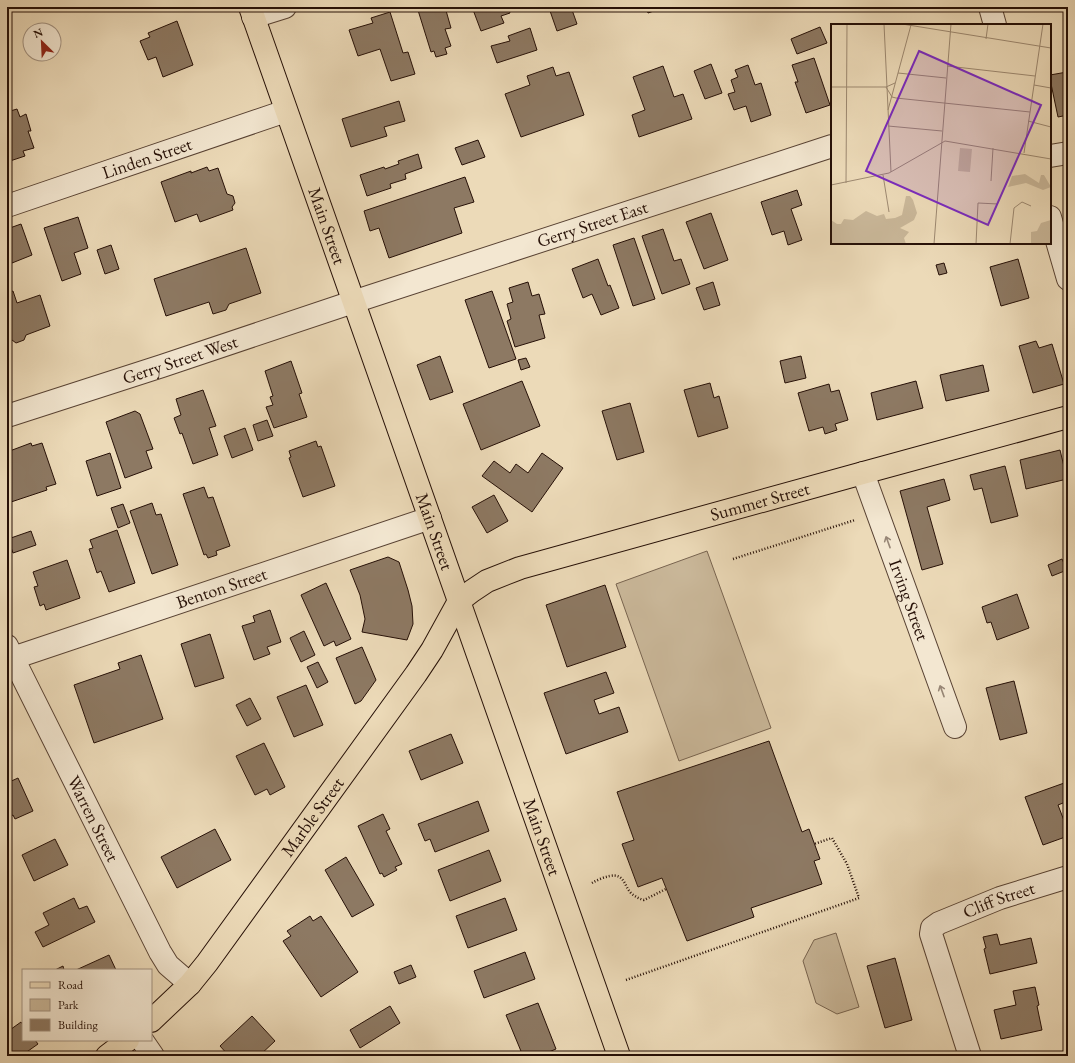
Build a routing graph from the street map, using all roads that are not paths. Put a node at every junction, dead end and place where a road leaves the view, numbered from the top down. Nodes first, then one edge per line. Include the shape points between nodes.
1 (285, 7) edge
2 (990, 7) edge
3 (252, 12) edge
4 (995, 24) edge
5 (286, 111) junction
6 (831, 146) edge
7 (1068, 153) edge
8 (1051, 156) edge
9 (7, 206) edge
10 (1051, 220) edge
11 (1068, 279) edge
12 (353, 302) junction
13 (7, 416) edge
14 (1068, 417) edge
15 (862, 472) junction
16 (430, 518) junction
17 (459, 601) junction
18 (10, 652) edge
19 (955, 727) dead end
20 (1068, 877) edge
21 (190, 984) junction
22 (152, 1020) edge
23 (127, 1041) edge
24 (143, 1041) edge
25 (107, 1056) edge
26 (153, 1056) edge
27 (619, 1056) edge
28 (970, 1056) edge

1 - 3 street
2 - 4 street
3 - 5 main road, Main Street
5 - 9 street, Linden Street
5 - 12 main road, Main Street
6 - 12 street, Gerry Street East
7 - 8 street
10 - 11 street
12 - 13 street, Gerry Street West
12 - 16 main road, Main Street
14 - 15 main road, Summer Street
15 - 17 main road, Summer Street via 520,568 487,581
19 -> 15 street, Irving Street
16 - 17 main road, Main Street
16 - 18 street, Benton Street
17 - 21 main road, Marble Street via 416,674
17 - 27 main road, Main Street
18 - 21 street, Warren Street via 160,952 168,965
20 - 28 street, Cliff Street via 1000,898 939,922 932,928 931,934
21 - 22 main road, Marble Street
23 - 25 main road
24 - 26 street

